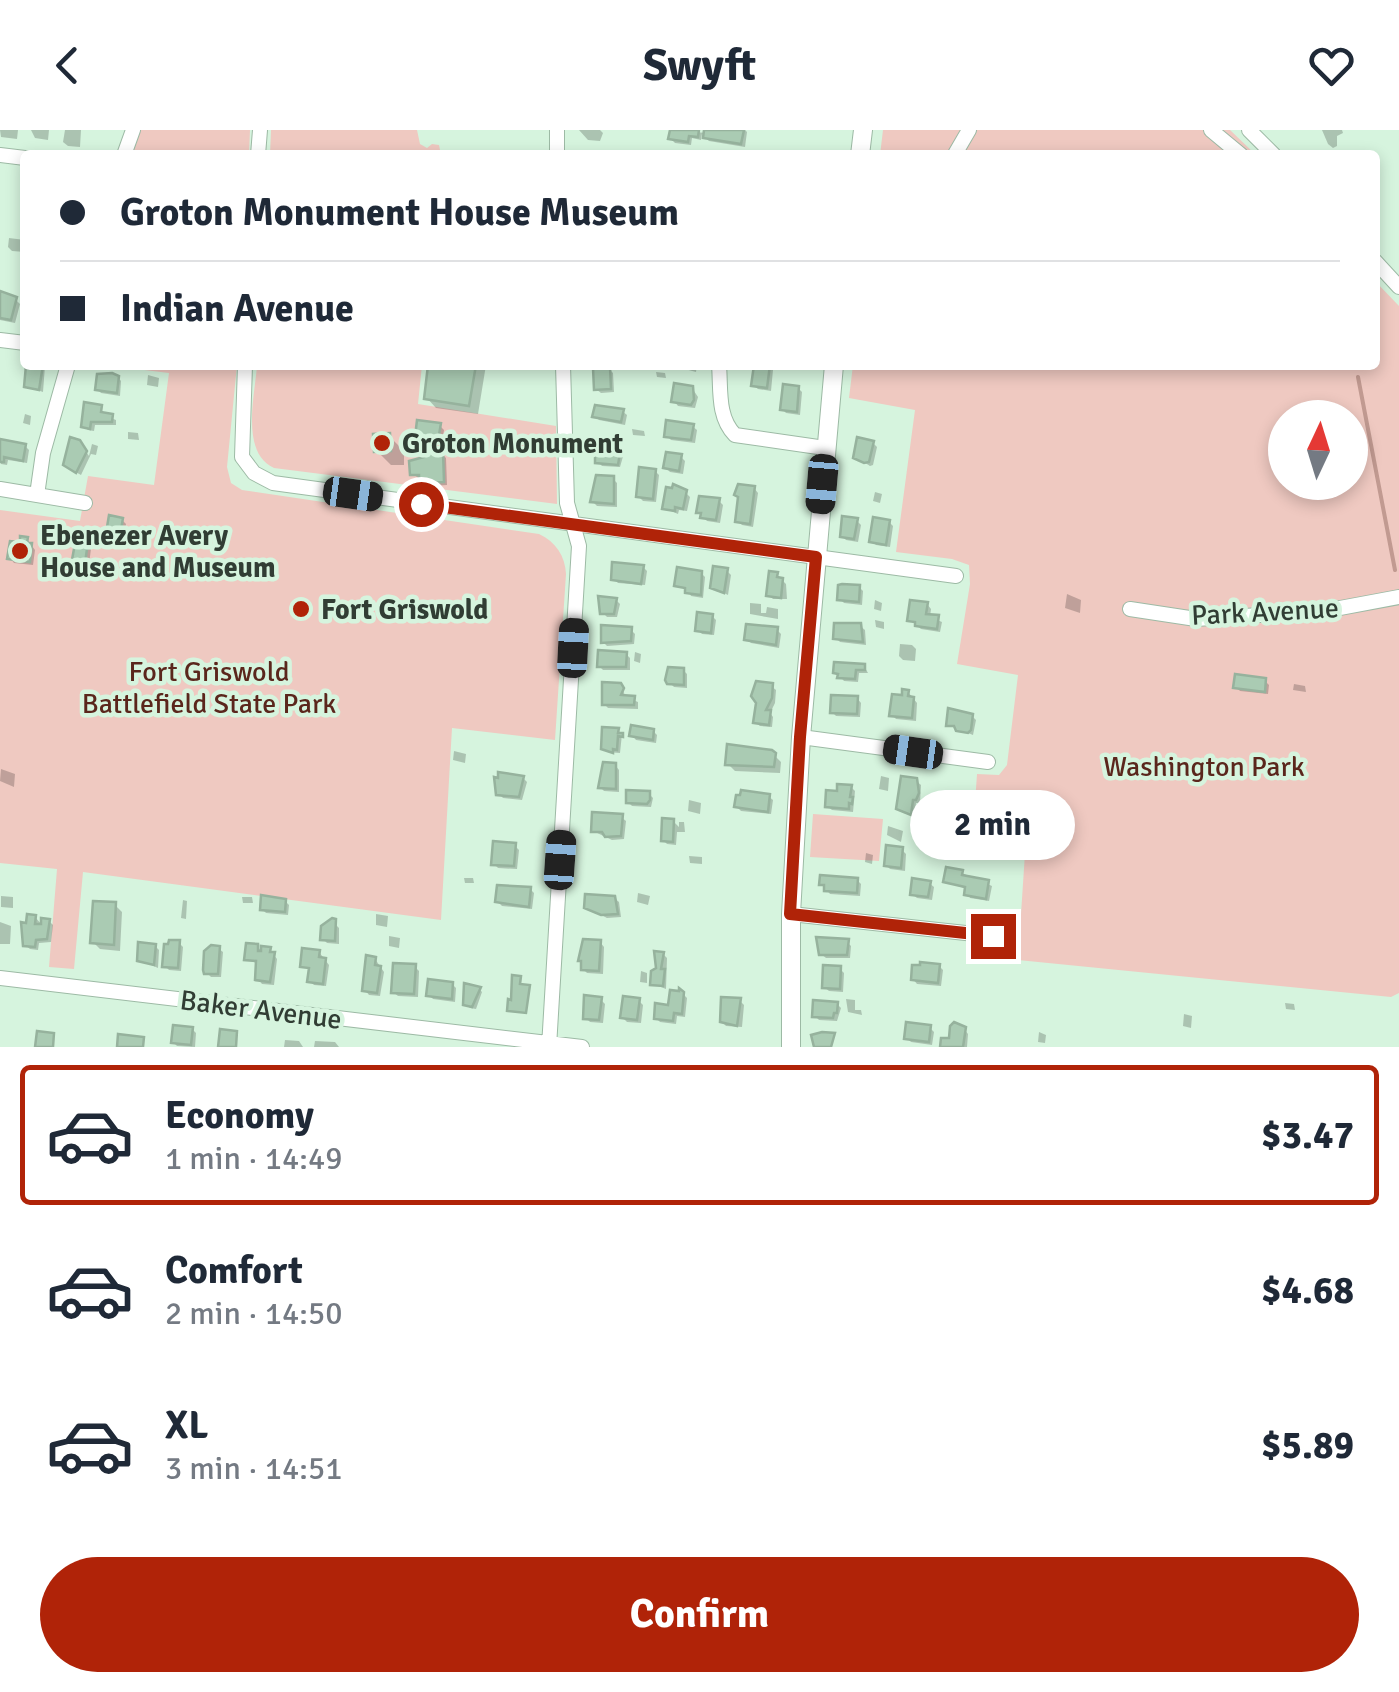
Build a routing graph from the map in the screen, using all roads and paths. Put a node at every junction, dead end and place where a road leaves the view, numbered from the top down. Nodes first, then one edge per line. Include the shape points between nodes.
1 (1249, 130) edge
2 (1216, 132) edge
3 (1236, 150) edge
4 (1269, 150) edge
5 (1380, 267) edge
6 (1399, 287) edge
7 (67, 370) edge
8 (245, 370) edge
9 (563, 370) edge
10 (720, 370) edge
11 (833, 370) edge
12 (825, 448) junction
13 (0, 488) edge
14 (36, 495) junction
15 (86, 503) dead end
16 (572, 525) junction
17 (816, 557) junction
18 (956, 576) dead end
19 (1399, 597) edge
20 (1130, 609) dead end
21 (800, 737) junction
22 (988, 762) dead end
23 (790, 914) junction
24 (993, 936) dead end
25 (0, 978) edge
26 (549, 1045) edge
27 (582, 1047) edge
28 (792, 1047) edge

1 - 4 street
2 - 3 street
5 - 6 street
7 - 14 street
8 - 16 street via 241,451 254,473 281,485
9 - 16 street
10 - 12 street via 722,416 735,436
11 - 12 main road
12 - 17 main road
13 - 14 street
14 - 15 street
16 - 17 street
16 - 26 street via 580,546
17 - 18 street
17 - 21 main road
19 - 20 street, Park Avenue via 1324,611 1196,619
21 - 22 street
21 - 23 main road
23 - 24 street
23 - 28 main road
25 - 26 street, Baker Avenue
26 - 27 street, Baker Avenue

